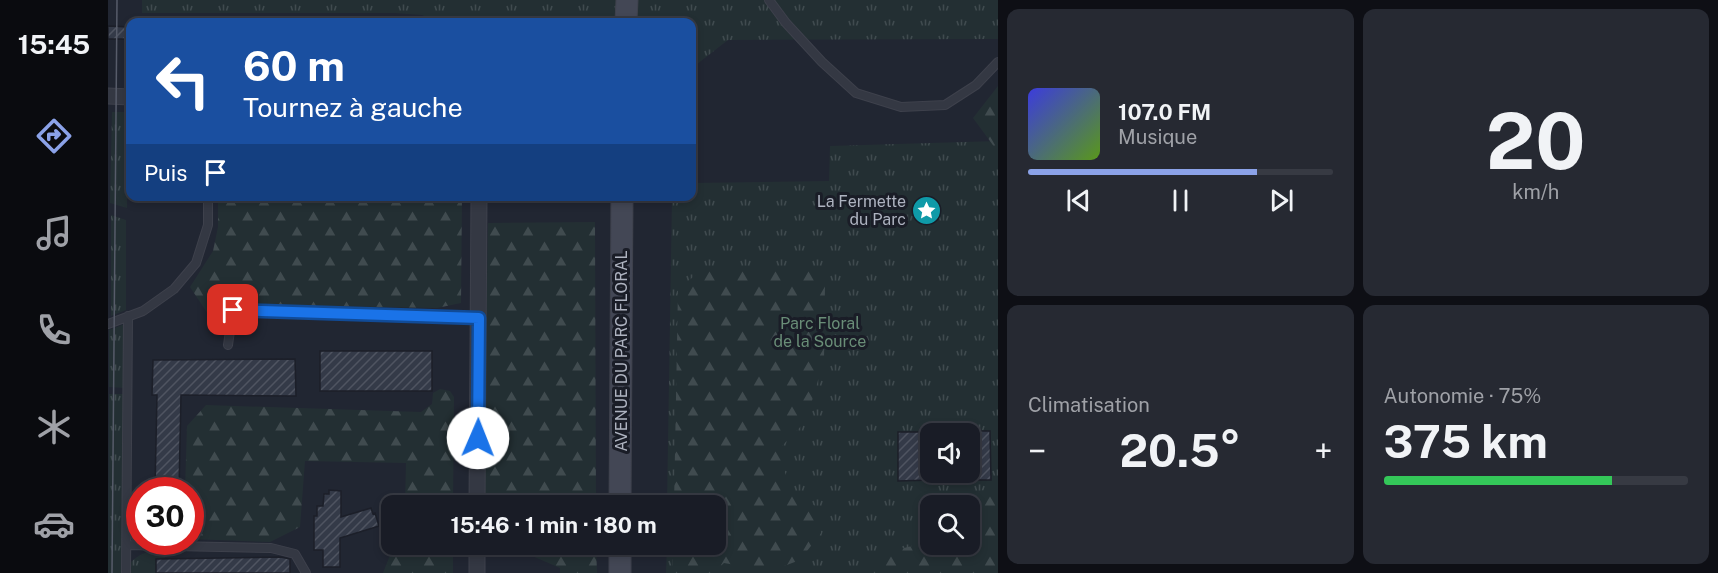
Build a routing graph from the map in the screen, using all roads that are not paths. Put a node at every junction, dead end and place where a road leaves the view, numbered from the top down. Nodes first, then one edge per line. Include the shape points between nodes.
1 (627, 0) edge
2 (769, 0) edge
3 (626, 18) edge
4 (998, 62) edge
5 (108, 96) edge
6 (126, 97) edge
7 (208, 201) edge
8 (479, 201) edge
9 (622, 201) edge
10 (128, 316) junction
11 (479, 318) junction
12 (108, 324) edge
13 (228, 345) dead end
14 (127, 477) edge
15 (477, 495) edge
16 (620, 495) edge
17 (204, 547) edge
18 (127, 555) edge
19 (477, 555) edge
20 (620, 555) edge
21 (126, 573) edge
22 (306, 573) edge
23 (477, 573) edge
24 (620, 573) edge

1 - 3 main road
2 - 4 lane via 786,23 856,93 901,107 945,105 976,85
5 - 6 street
7 - 10 lane via 207,225 196,262 174,289
8 - 11 street
9 - 16 main road, AVENUE DU PARC FLORAL
10 - 12 lane
10 - 14 lane
11 - 13 lane via 233,310
11 - 15 street
17 - 22 lane via 271,548 295,554
18 - 21 lane
19 - 23 street
20 - 24 main road

